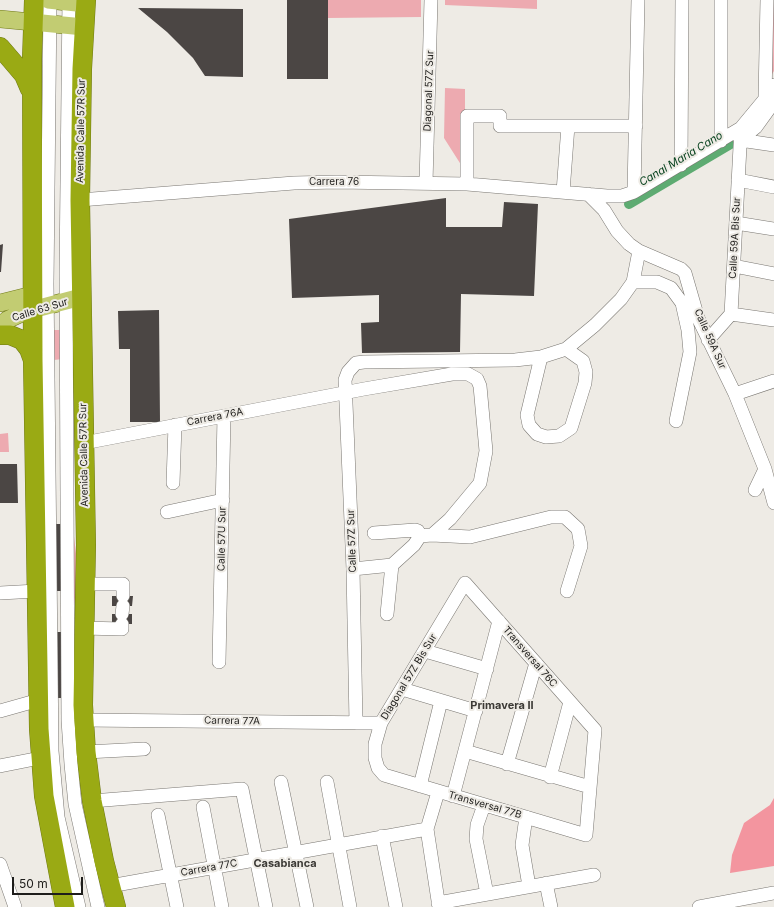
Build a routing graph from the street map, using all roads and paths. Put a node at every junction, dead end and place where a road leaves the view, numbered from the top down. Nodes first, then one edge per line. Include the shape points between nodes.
1 (34, 0) edge
2 (50, 0) edge
3 (432, 0) edge
4 (638, 0) edge
5 (682, 0) edge
6 (721, 0) edge
7 (768, 0) edge
8 (77, 2) edge
9 (0, 20) edge
10 (41, 23) junction
11 (76, 27) junction
12 (0, 47) edge
13 (774, 85) edge
14 (32, 93) junction
15 (770, 101) edge
16 (568, 126) junction
17 (636, 126) junction
18 (740, 134) junction
19 (721, 141) junction
20 (774, 144) edge
21 (681, 165) junction
22 (738, 180) junction
23 (426, 183) junction
24 (467, 184) junction
25 (774, 187) edge
26 (563, 192) junction
27 (634, 192) junction
28 (588, 194) junction
29 (80, 200) junction
30 (736, 222) junction
31 (774, 229) edge
32 (640, 251) junction
33 (734, 266) junction
34 (774, 274) edge
35 (633, 282) junction
36 (74, 299) junction
37 (0, 303) edge
38 (38, 304) junction
39 (731, 314) junction
40 (774, 320) edge
41 (0, 326) edge
42 (0, 335) edge
43 (708, 340) junction
44 (566, 349) junction
45 (541, 357) junction
46 (33, 360) junction
47 (774, 381) edge
48 (345, 393) junction
49 (735, 394) junction
50 (224, 416) junction
51 (676, 421) dead end
52 (176, 425) junction
53 (84, 443) junction
54 (764, 469) junction
55 (173, 483) dead end
56 (755, 490) dead end
57 (223, 500) junction
58 (774, 503) edge
59 (167, 512) dead end
60 (401, 531) junction
61 (374, 533) dead end
62 (426, 535) junction
63 (407, 552) junction
64 (392, 565) junction
65 (353, 569) junction
66 (465, 583) joint
67 (85, 584) junction
68 (37, 591) junction
69 (567, 592) dead end
70 (0, 593) edge
71 (387, 614) dead end
72 (499, 621) junction
73 (84, 628) junction
74 (425, 651) junction
75 (219, 662) dead end
76 (536, 663) junction
77 (487, 670) junction
78 (402, 689) junction
79 (39, 700) junction
80 (442, 701) junction
81 (570, 702) junction
82 (476, 710) junction
83 (0, 711) edge
84 (83, 720) junction
85 (356, 723) junction
86 (381, 723) junction
87 (144, 749) dead end
88 (465, 751) junction
89 (86, 752) junction
90 (40, 758) junction
91 (507, 764) junction
92 (0, 766) edge
93 (384, 775) joint
94 (550, 777) junction
95 (281, 782) dead end
96 (327, 782) dead end
97 (420, 786) junction
98 (590, 787) junction
99 (438, 792) junction
100 (453, 796) junction
101 (92, 801) junction
102 (484, 805) junction
103 (203, 807) dead end
104 (158, 815) dead end
105 (526, 817) junction
106 (427, 829) junction
107 (382, 836) junction
108 (339, 844) junction
109 (296, 852) junction
110 (256, 859) junction
111 (0, 864) edge
112 (214, 867) junction
113 (171, 875) junction
114 (594, 875) dead end
115 (546, 883) junction
116 (110, 886) junction
117 (529, 886) junction
118 (774, 893) edge
119 (487, 894) junction
120 (736, 904) edge
121 (439, 905) edge
122 (15, 907) edge
123 (65, 907) edge
124 (79, 907) edge
125 (98, 907) edge
126 (116, 907) edge
127 (178, 907) edge
128 (222, 907) edge
129 (266, 907) edge
130 (307, 907) edge
131 (350, 907) edge
132 (396, 907) edge
133 (551, 907) edge
134 (699, 907) edge

1 - 10 highway
2 - 8 main road
2 - 10 street
3 - 23 street, Diagonal 57Z Sur
4 - 17 street
5 - 21 street
6 - 19 street
7 - 15 street
8 - 11 highway, Avenida Calle 57R Sur
9 - 10 main road
10 - 11 main road
10 - 14 highway
10 - 38 street
11 - 29 highway, Avenida Calle 57R Sur
11 - 36 street
12 - 14 highway via 24,75
13 - 15 street, Carrera 76
14 - 38 highway
15 - 18 street, Carrera 76
16 - 17 street
16 - 24 street via 500,126 500,116 467,116
16 - 26 street
17 - 27 street
18 - 19 street, Carrera 76
18 - 20 street
18 - 22 street, Calle 59A Bis Sur
19 - 21 street, Carrera 76
21 - 27 street, Carrera 76
22 - 25 street
22 - 30 street, Calle 59A Bis Sur
23 - 24 street, Carrera 76
23 - 29 street, Carrera 76 via 305,182
24 - 26 street, Carrera 76
26 - 28 street, Carrera 76
27 - 28 street, Carrera 76 via 615,197
28 - 32 street, Calle 59A Sur via 604,210 623,238
29 - 36 highway, Avenida Calle 57R Sur
30 - 31 street
30 - 33 street, Calle 59A Bis Sur
32 - 35 street
32 - 43 street, Calle 59A Sur via 685,273 698,318
33 - 34 street
33 - 39 street, Calle 59A Bis Sur
35 - 44 street via 621,299
35 - 51 street via 657,282 671,288 682,303 690,352
36 - 38 main road, Calle 63 Sur
36 - 53 highway, Avenida Calle 57R Sur
36 - 125 street via 66,549 70,749 77,811
37 - 38 main road, Calle 63 Sur
38 - 41 main road, Calle 63 Sur
38 - 46 highway
38 - 124 street via 52,751 58,817
39 - 40 street
39 - 43 street
42 - 46 highway via 10,335 22,340 30,348
43 - 49 street, Calle 59A Sur
44 - 45 street
44 - 45 street via 583,361 586,372 585,384 571,428 559,436 546,437 537,434 529,425 527,416
45 - 48 street, Calle 57Z Sur via 515,360 356,363 345,380
46 - 68 highway
47 - 49 street
48 - 50 street, Carrera 76A
48 - 62 street, Carrera 76A via 452,374 468,374 477,379 480,386 486,451 480,484 450,519
48 - 65 street, Calle 57Z Sur
49 - 54 street, Calle 59A Sur
50 - 52 street, Carrera 76A
50 - 57 street, Calle 57U Sur
52 - 53 street, Carrera 76A
52 - 55 street
53 - 67 highway, Avenida Calle 57R Sur
54 - 56 street
54 - 58 street, Calle 59A Sur
57 - 59 street
57 - 75 street, Calle 57U Sur
60 - 61 street
60 - 62 street via 415,530
60 - 63 street
62 - 63 street
62 - 69 street via 470,537 551,517 565,517 578,529 581,546
63 - 64 street
64 - 65 street
64 - 71 street
65 - 85 street, Calle 57Z Sur
66 - 72 street, Transversal 76C
66 - 74 street, Diagonal 57Z Bis Sur
67 - 73 highway, Avenida Calle 57R Sur
67 - 73 street via 123,584 123,610 122,629
68 - 70 street
68 - 79 highway
72 - 76 street, Transversal 76C
72 - 77 street
73 - 84 highway, Avenida Calle 57R Sur
74 - 77 street
74 - 78 street, Diagonal 57Z Bis Sur
76 - 81 street, Transversal 76C
76 - 91 street
77 - 82 street
78 - 80 street
78 - 86 street, Diagonal 57Z Bis Sur
79 - 83 street
79 - 90 highway
80 - 82 street
80 - 97 street
81 - 94 street
81 - 98 street, Transversal 76C via 595,730
82 - 88 street
84 - 85 street, Carrera 77A
84 - 89 highway, Avenida Calle 57R Sur
85 - 86 street, Carrera 77A
86 - 93 street, Diagonal 57Z Bis Sur via 375,744 375,758 378,768
87 - 89 street
88 - 91 street
88 - 100 street
89 - 101 highway, Avenida Calle 57R Sur
90 - 92 street
90 - 123 highway via 48,824
91 - 94 street
93 - 97 street, Transversal 77B
94 - 98 street
95 - 109 street
96 - 108 street
97 - 99 street, Transversal 77B
98 - 105 street, Transversal 77B via 586,835
99 - 100 street, Transversal 77B
99 - 106 street
100 - 102 street, Transversal 77B
101 - 110 street via 242,789
101 - 116 highway, Avenida Calle 57R Sur
102 - 105 street, Transversal 77B
102 - 119 street via 477,825 476,839
103 - 112 street
104 - 113 street
105 - 117 street via 522,845
106 - 107 street, Carrera 77C
106 - 121 street
107 - 108 street, Carrera 77C
107 - 132 street
108 - 109 street, Carrera 77C
108 - 131 street
109 - 110 street, Carrera 77C
109 - 130 street
110 - 112 street, Carrera 77C
110 - 129 street
111 - 122 street
112 - 113 street, Carrera 77C
112 - 128 street
113 - 116 street, Carrera 77C
113 - 127 street
114 - 115 street
115 - 117 street
115 - 133 street
116 - 126 highway, Avenida Calle 57R Sur
117 - 119 street
118 - 120 street
119 - 121 street
120 - 134 street

